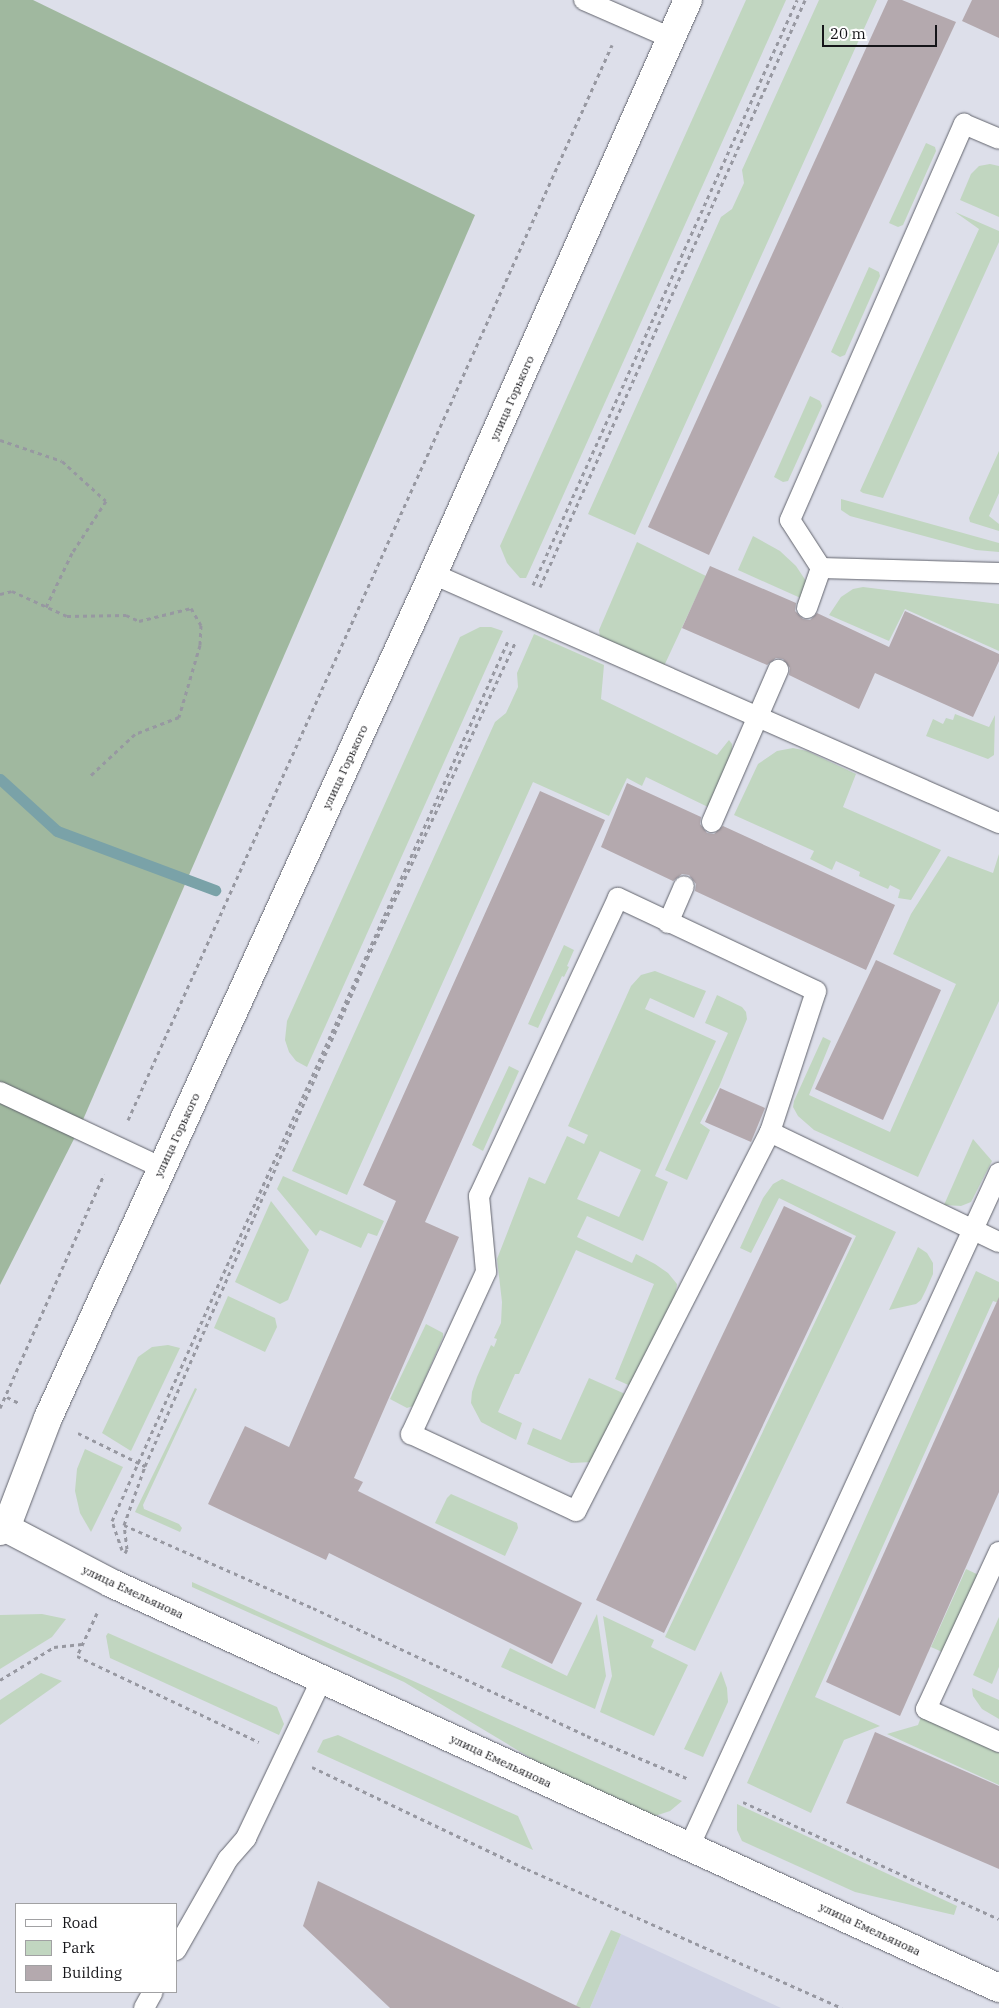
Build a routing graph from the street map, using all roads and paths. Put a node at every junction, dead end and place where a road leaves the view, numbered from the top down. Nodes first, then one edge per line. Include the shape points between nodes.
1 (584, 0) edge
2 (688, 0) edge
3 (797, 0) edge
4 (805, 0) edge
5 (625, 17) junction
6 (671, 38) junction
7 (999, 139) edge
8 (0, 440) edge
9 (821, 568) junction
10 (999, 573) edge
11 (433, 574) junction
12 (530, 592) dead end
13 (0, 594) edge
14 (46, 607) junction
15 (807, 608) dead end
16 (528, 616) junction
17 (510, 637) dead end
18 (778, 670) dead end
19 (758, 717) junction
20 (90, 776) dead end
21 (712, 822) dead end
22 (999, 823) edge
23 (684, 886) dead end
24 (668, 923) junction
25 (0, 1092) edge
26 (770, 1132) junction
27 (116, 1147) junction
28 (162, 1168) junction
29 (999, 1173) edge
30 (974, 1230) junction
31 (999, 1242) edge
32 (0, 1408) edge
33 (124, 1525) junction
34 (3, 1530) edge
35 (127, 1549) dead end
36 (999, 1552) edge
37 (124, 1555) dead end
38 (95, 1617) dead end
39 (82, 1644) junction
40 (322, 1679) junction
41 (0, 1680) edge
42 (999, 1742) edge
43 (287, 1755) junction
44 (716, 1790) junction
45 (689, 1847) junction
46 (999, 1920) edge
47 (178, 1946) edge
48 (999, 1988) edge
49 (152, 1993) edge
50 (144, 2008) edge
51 (842, 2008) edge

1 - 5 lane
2 - 6 main road, улица Горького
3 - 12 path
4 - 16 path
5 - 6 lane
5 - 27 path
6 - 11 main road, улица Горького
7 - 9 lane via 964,124 790,520
8 - 14 path via 62,461 106,501 72,553
9 - 10 lane
9 - 15 lane
11 - 16 lane
11 - 28 main road, улица Горького
13 - 14 path via 12,591
14 - 20 path via 67,616 126,615 138,621 191,608 201,625 200,645 179,717 135,734
16 - 19 lane
16 - 33 path via 367,959 144,1466
17 - 37 path via 112,1520
18 - 19 lane
19 - 21 lane
19 - 22 lane
23 - 24 lane
24 - 26 lane via 816,991
24 - 26 lane via 618,898 479,1196 486,1272 411,1434 576,1511
25 - 27 lane
26 - 30 lane
27 - 28 lane
27 - 32 path
28 - 34 main road, улица Горького via 48,1418
29 - 30 lane
30 - 31 lane
30 - 44 lane
33 - 35 path
33 - 44 path via 313,1608 587,1736
34 - 40 main road, улица Емельянова
36 - 42 lane via 926,1709
38 - 39 path
39 - 41 path via 54,1647
39 - 43 path via 77,1656
40 - 43 lane
40 - 45 main road, улица Емельянова
43 - 47 lane via 246,1838 228,1858
43 - 51 path via 527,1869
44 - 45 lane
44 - 46 path
45 - 48 main road, улица Емельянова
49 - 50 lane

